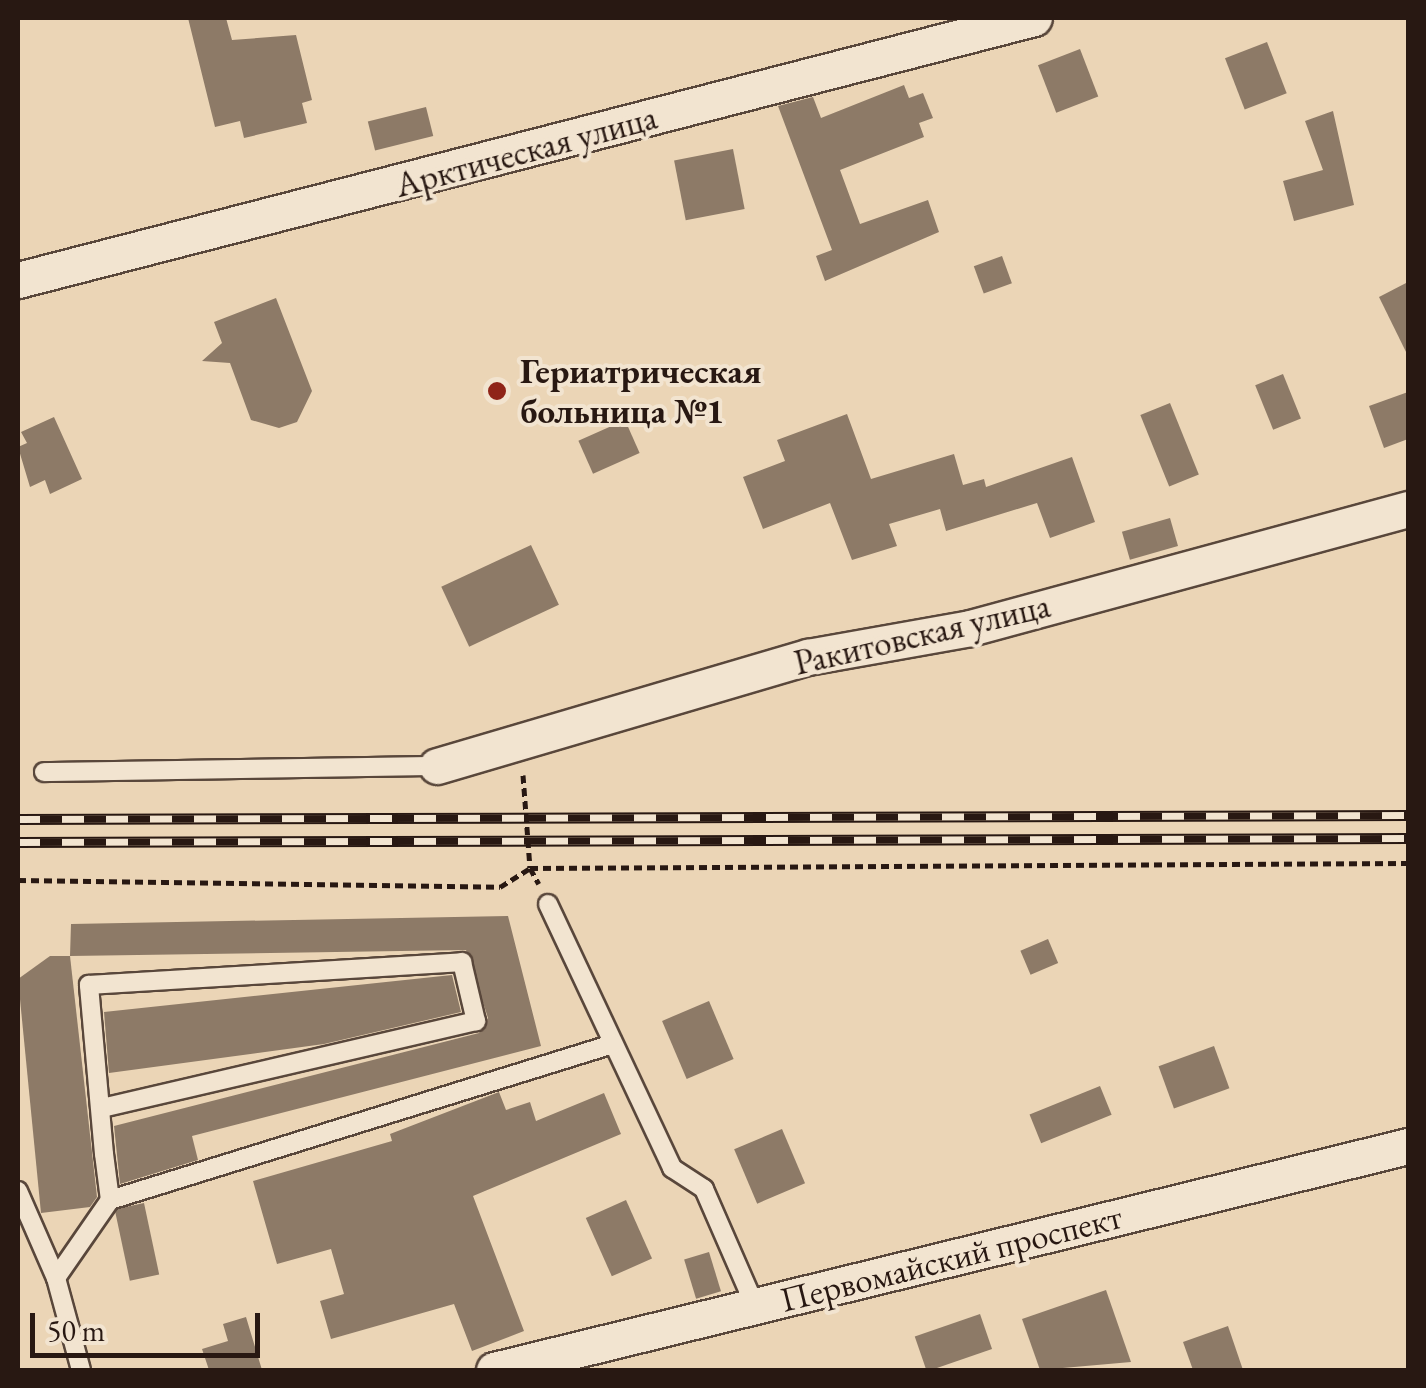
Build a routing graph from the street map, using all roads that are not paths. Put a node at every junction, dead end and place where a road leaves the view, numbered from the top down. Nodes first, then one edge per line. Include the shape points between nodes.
1 (1034, 18) edge
2 (18, 280) edge
3 (1408, 509) edge
4 (437, 766) joint
5 (44, 772) dead end
6 (548, 904) road end
7 (613, 1044) junction
8 (101, 1108) junction
9 (1408, 1146) edge
10 (18, 1191) edge
11 (110, 1200) junction
12 (56, 1278) junction
13 (755, 1306) junction
14 (558, 1362) edge
15 (81, 1370) edge
16 (494, 1370) edge

1 - 2 street, Арктическая улица
3 - 4 street, Ракитовская улица via 970,628 808,658
4 - 5 lane
6 - 7 lane
7 - 11 lane
7 - 13 lane via 672,1168 704,1189
8 - 8 lane via 88,986 462,962 476,1021
8 - 11 lane
9 - 13 street, Первомайский проспект
10 - 12 lane
11 - 12 lane
12 - 15 lane
13 - 14 street, Первомайский проспект
14 - 16 street, Первомайский проспект

